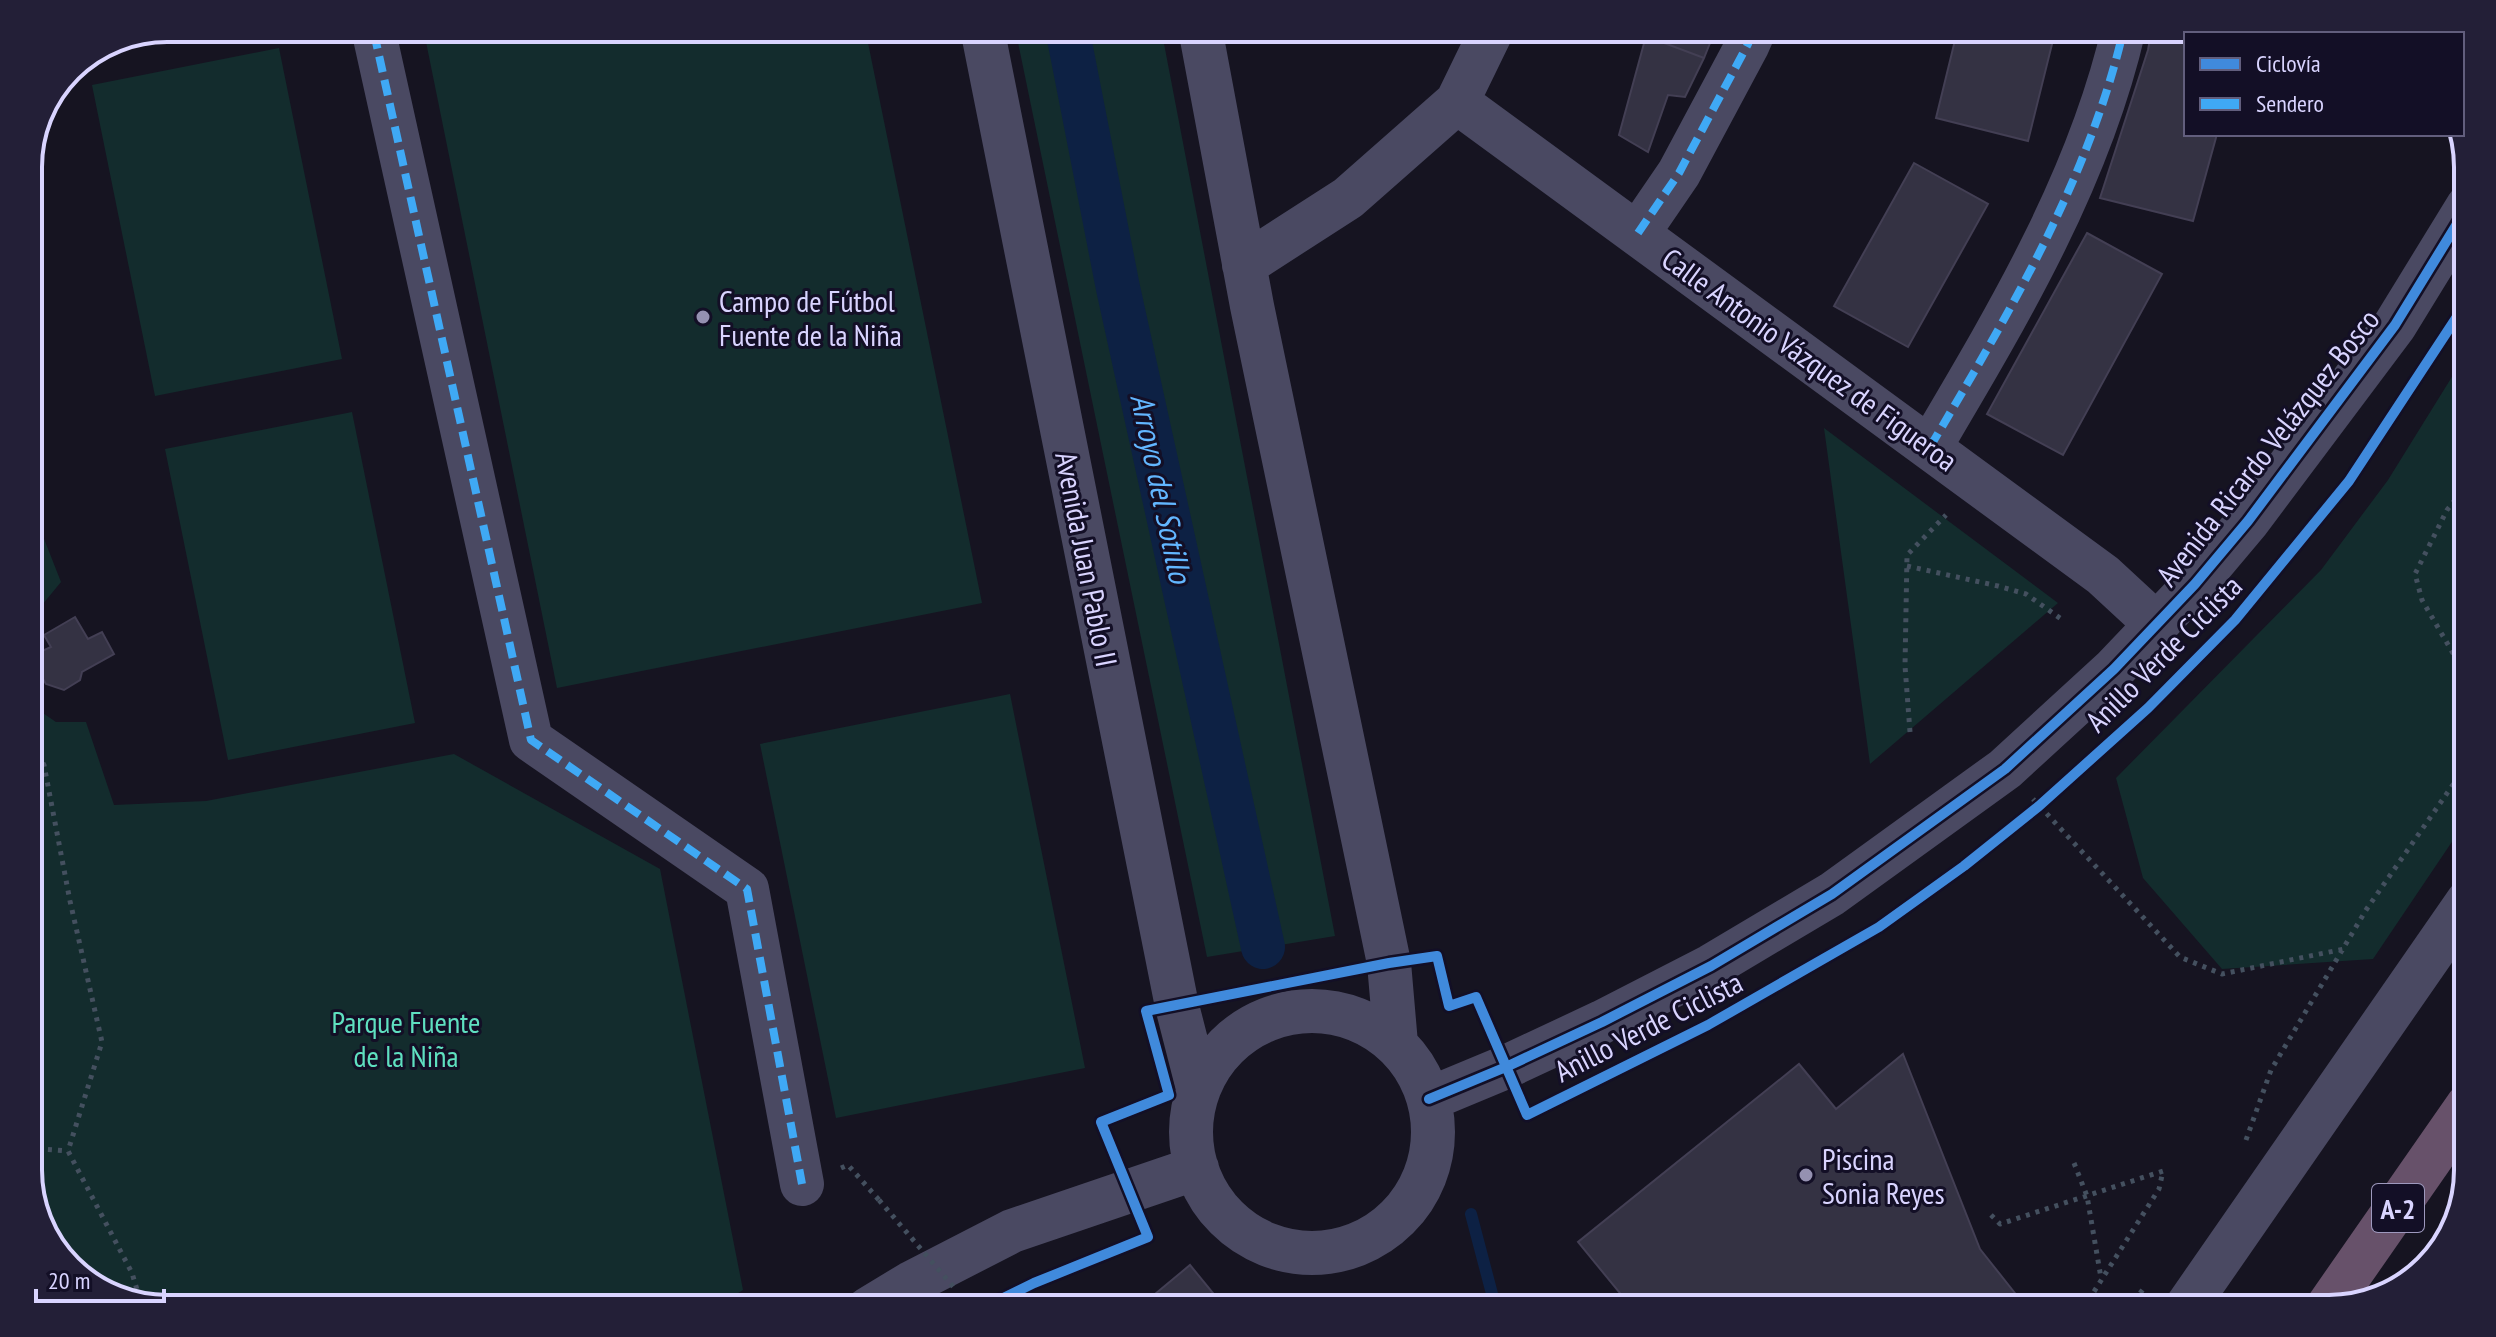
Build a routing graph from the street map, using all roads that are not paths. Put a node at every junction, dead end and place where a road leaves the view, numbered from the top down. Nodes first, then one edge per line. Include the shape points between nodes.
1 (376, 42) edge
2 (985, 42) edge
3 (1203, 42) edge
4 (1486, 42) edge
5 (1749, 42) edge
6 (2121, 42) edge
7 (1457, 102) junction
8 (2454, 228) edge
9 (1638, 233) junction
10 (1244, 265) junction
11 (1930, 447) junction
12 (2156, 624) junction
13 (2454, 921) edge
14 (1396, 1044) junction
15 (1198, 1088) junction
16 (1429, 1099) junction
17 (2454, 1125) edge
18 (1197, 1168) junction
19 (802, 1184) dead end
20 (891, 1295) edge
21 (2195, 1295) edge
22 (2336, 1295) edge

1 - 19 street via 531,740 747,889
2 - 15 street, Avenida Juan Pablo II via 1177,1006
3 - 10 street
4 - 7 street
5 - 9 street via 1679,173
6 - 11 street via 2071,187 2010,310
7 - 9 street, Calle Antonio Vázquez de Figueroa
7 - 10 street via 1348,198
8 - 12 street, Avenida Ricardo Velázquez Bosco via 2386,337 2248,521
9 - 11 street, Calle Antonio Vázquez de Figueroa
10 - 14 street via 1389,963
11 - 12 street, Calle Antonio Vázquez de Figueroa via 2103,575
12 - 16 street, Avenida Ricardo Velázquez Bosco via 2005,769 1832,894 1711,966 1561,1042
13 - 21 street
14 - 15 street via 1363,1022 1325,1011 1285,1014 1249,1028 1219,1054
14 - 16 street via 1416,1069
15 - 18 street via 1190,1128
16 - 18 street via 1434,1133 1429,1166 1415,1197 1393,1224 1364,1242 1331,1252 1296,1252 1263,1243 1234,1225 1211,1199
17 - 22 highway, A-2
18 - 20 street via 1012,1231

